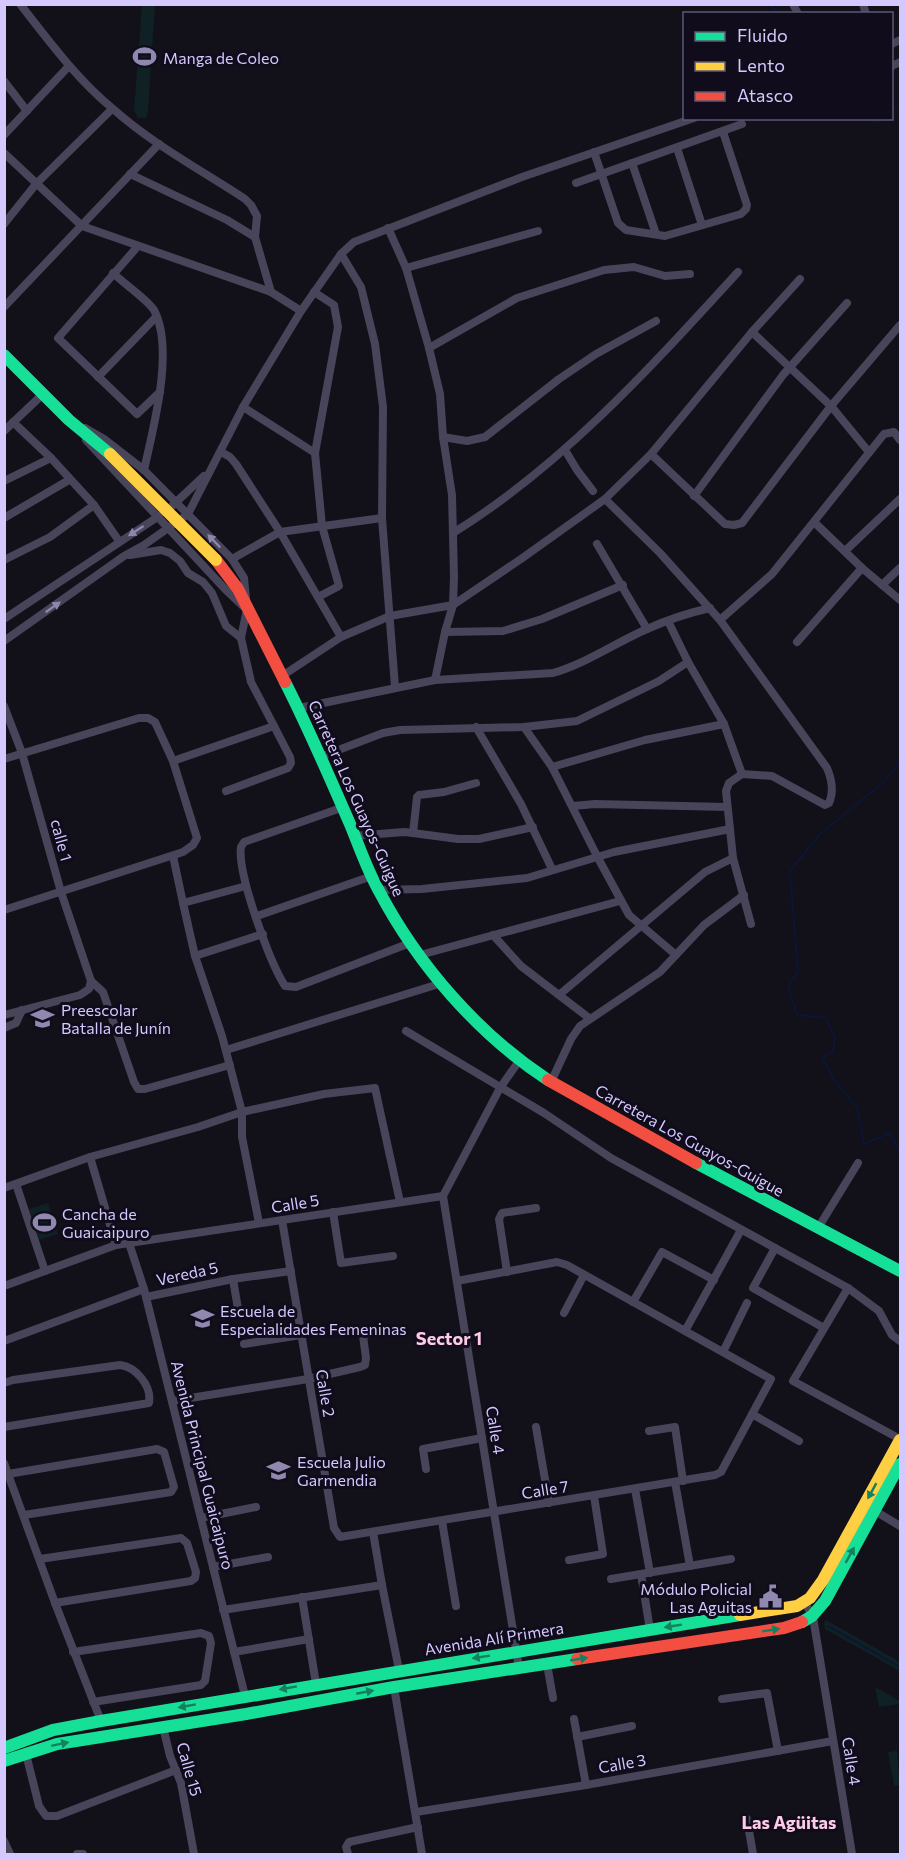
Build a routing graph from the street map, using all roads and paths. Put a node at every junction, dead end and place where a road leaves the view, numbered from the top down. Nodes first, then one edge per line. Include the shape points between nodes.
1 (20, 4) edge
2 (69, 66) junction
3 (4, 81) edge
4 (112, 109) junction
5 (27, 111) junction
6 (687, 120) edge
7 (742, 124) dead end
8 (723, 132) junction
9 (4, 135) edge
10 (159, 144) junction
11 (677, 147) junction
12 (594, 152) junction
13 (4, 153) edge
14 (632, 163) junction
15 (601, 173) junction
16 (130, 174) junction
17 (576, 183) dead end
18 (36, 184) junction
19 (4, 224) edge
20 (702, 225) junction
21 (82, 226) junction
22 (388, 228) junction
23 (538, 231) dead end
24 (657, 234) junction
25 (255, 237) junction
26 (138, 246) junction
27 (341, 254) junction
28 (406, 268) junction
29 (738, 272) dead end
30 (113, 273) junction
31 (690, 274) dead end
32 (800, 279) dead end
33 (271, 292) junction
34 (314, 292) junction
35 (847, 303) dead end
36 (4, 307) edge
37 (301, 311) junction
38 (156, 317) junction
39 (656, 321) dead end
40 (900, 325) edge
41 (752, 332) junction
42 (429, 348) junction
43 (4, 355) edge
44 (790, 367) junction
45 (98, 377) junction
46 (160, 392) junction
47 (43, 394) junction
48 (831, 406) junction
49 (243, 407) junction
50 (69, 420) junction
51 (13, 422) junction
52 (4, 431) edge
53 (443, 437) junction
54 (900, 440) edge
55 (565, 450) junction
56 (221, 452) junction
57 (868, 452) junction
58 (315, 453) junction
59 (651, 454) junction
60 (51, 458) junction
61 (213, 467) junction
62 (144, 470) junction
63 (69, 480) junction
64 (4, 481) edge
65 (593, 491) dead end
66 (694, 496) junction
67 (605, 499) junction
68 (900, 499) edge
69 (176, 503) junction
70 (94, 505) junction
71 (188, 514) junction
72 (157, 517) junction
73 (4, 518) edge
74 (382, 518) junction
75 (814, 522) junction
76 (322, 526) junction
77 (168, 529) junction
78 (280, 532) junction
79 (453, 533) junction
80 (119, 541) junction
81 (597, 544) dead end
82 (845, 551) junction
83 (124, 556) junction
84 (232, 559) junction
85 (4, 560) edge
86 (862, 568) junction
87 (900, 568) edge
88 (623, 585) junction
89 (882, 585) junction
90 (318, 597) junction
91 (900, 600) edge
92 (453, 605) junction
93 (710, 608) junction
94 (247, 609) junction
95 (390, 616) junction
96 (4, 619) edge
97 (720, 620) junction
98 (668, 621) junction
99 (647, 629) junction
100 (444, 632) junction
101 (341, 637) junction
102 (241, 638) junction
103 (4, 641) edge
104 (797, 642) dead end
105 (688, 662) junction
106 (282, 676) junction
107 (435, 680) junction
108 (395, 687) junction
109 (4, 706) edge
110 (299, 708) junction
111 (724, 724) junction
112 (274, 726) junction
113 (476, 727) junction
114 (524, 727) junction
115 (22, 753) junction
116 (321, 757) junction
117 (4, 759) edge
118 (173, 761) junction
119 (552, 767) junction
120 (742, 774) junction
121 (476, 783) dead end
122 (226, 791) dead end
123 (573, 806) junction
124 (727, 807) junction
125 (341, 808) junction
126 (533, 827) junction
127 (730, 830) junction
128 (413, 833) junction
129 (354, 836) junction
130 (172, 856) junction
131 (598, 858) junction
132 (733, 858) junction
133 (552, 869) junction
134 (372, 876) junction
135 (246, 886) junction
136 (378, 890) junction
137 (61, 892) junction
138 (744, 895) junction
139 (620, 901) junction
140 (183, 903) junction
141 (4, 910) edge
142 (257, 916) junction
143 (751, 924) dead end
144 (643, 926) junction
145 (263, 934) junction
146 (493, 935) junction
147 (410, 943) junction
148 (420, 955) junction
149 (676, 955) junction
150 (195, 957) junction
151 (92, 981) junction
152 (442, 983) junction
153 (559, 995) junction
154 (22, 1010) junction
155 (4, 1015) edge
156 (589, 1018) junction
157 (4, 1028) edge
158 (406, 1031) dead end
159 (226, 1050) junction
160 (519, 1061) junction
161 (230, 1065) junction
162 (551, 1082) junction
163 (500, 1088) junction
164 (242, 1112) junction
165 (90, 1157) junction
166 (858, 1163) dead end
167 (16, 1184) junction
168 (4, 1188) edge
169 (442, 1196) junction
170 (400, 1202) junction
171 (536, 1208) dead end
172 (333, 1212) junction
173 (282, 1220) junction
174 (259, 1223) junction
175 (818, 1228) junction
176 (741, 1230) junction
177 (129, 1243) junction
178 (116, 1245) junction
179 (775, 1248) junction
180 (393, 1256) dead end
181 (45, 1271) junction
182 (291, 1271) junction
183 (900, 1271) edge
184 (507, 1272) junction
185 (584, 1275) junction
186 (233, 1279) junction
187 (714, 1280) junction
188 (457, 1281) junction
189 (4, 1286) edge
190 (848, 1288) junction
191 (145, 1293) junction
192 (633, 1302) junction
193 (747, 1303) dead end
194 (238, 1309) dead end
195 (564, 1313) dead end
196 (824, 1328) junction
197 (380, 1329) dead end
198 (685, 1331) junction
199 (301, 1335) junction
200 (4, 1341) edge
201 (900, 1341) edge
202 (244, 1344) dead end
203 (723, 1352) junction
204 (308, 1379) junction
205 (4, 1383) edge
206 (172, 1401) junction
207 (752, 1414) junction
208 (536, 1426) dead end
209 (4, 1427) edge
210 (649, 1431) dead end
211 (482, 1438) junction
212 (900, 1440) edge
213 (799, 1441) dead end
214 (4, 1463) edge
215 (900, 1464) edge
216 (426, 1469) dead end
217 (9, 1474) junction
218 (679, 1481) junction
219 (635, 1489) junction
220 (594, 1496) junction
221 (549, 1503) junction
222 (256, 1508) dead end
223 (875, 1511) junction
224 (494, 1512) junction
225 (24, 1515) junction
226 (201, 1518) junction
227 (442, 1521) junction
228 (900, 1526) edge
229 (373, 1532) junction
230 (268, 1557) dead end
231 (40, 1559) junction
232 (731, 1559) dead end
233 (569, 1560) dead end
234 (690, 1566) junction
235 (213, 1567) junction
236 (645, 1573) junction
237 (611, 1579) dead end
238 (382, 1585) junction
239 (302, 1597) junction
240 (55, 1603) junction
241 (805, 1603) junction
242 (456, 1606) dead end
243 (224, 1610) junction
244 (813, 1617) junction
245 (650, 1630) junction
246 (309, 1639) junction
247 (517, 1651) junction
248 (73, 1652) junction
249 (234, 1652) junction
250 (547, 1664) junction
251 (519, 1668) junction
252 (399, 1670) junction
253 (316, 1684) junction
254 (394, 1687) junction
255 (245, 1696) junction
256 (553, 1698) dead end
257 (722, 1699) dead end
258 (226, 1700) junction
259 (93, 1702) junction
260 (228, 1717) junction
261 (574, 1719) dead end
262 (101, 1721) junction
263 (632, 1726) dead end
264 (163, 1727) junction
265 (577, 1737) junction
266 (833, 1741) junction
267 (4, 1748) edge
268 (778, 1751) junction
269 (26, 1754) junction
270 (4, 1761) edge
271 (176, 1770) junction
272 (586, 1785) junction
273 (416, 1812) junction
274 (747, 1819) dead end
275 (418, 1827) junction
276 (4, 1841) edge
277 (10, 1854) edge
278 (77, 1854) edge
279 (83, 1854) edge
280 (194, 1854) edge
281 (348, 1854) edge
282 (422, 1854) edge
283 (753, 1854) edge
284 (852, 1854) edge

1 - 2 street
2 - 4 street
2 - 5 street
3 - 5 street
4 - 10 street
4 - 18 street
5 - 9 street
6 - 12 street
7 - 8 street
8 - 11 street
8 - 20 street via 747,205 741,214
10 - 16 street
10 - 25 street via 245,199 256,216
11 - 14 street
11 - 20 street
12 - 15 street
12 - 22 street
13 - 18 street
14 - 15 street
14 - 24 street
15 - 17 street
15 - 24 street via 622,228
16 - 21 street
16 - 25 street
18 - 19 street
18 - 21 street
20 - 24 street via 665,236
21 - 26 street
21 - 36 street
22 - 27 street via 354,242
22 - 28 street
23 - 28 street
25 - 33 street
26 - 30 street
26 - 33 street
27 - 34 street
27 - 74 street via 361,287 375,344 383,407
28 - 42 street
29 - 55 street via 665,352
30 - 38 street via 153,308
30 - 45 street via 58,338
31 - 42 street via 665,276 634,267 604,270 517,298
32 - 41 street
33 - 37 street
34 - 37 street
34 - 58 street via 334,305 338,327
35 - 44 street
37 - 49 street
38 - 45 street
38 - 46 street via 162,356
39 - 53 street via 559,379 485,437 467,441
40 - 48 street
41 - 44 street
41 - 59 street
42 - 53 street via 440,394
43 - 47 main road, Carretera Los Guayos-Guigue
44 - 48 street
44 - 66 street
45 - 46 street via 137,414
46 - 62 street
47 - 50 main road, Carretera Los Guayos-Guigue
47 - 51 street
48 - 57 street
48 - 66 street via 742,523 725,524
49 - 56 street
49 - 58 street
50 - 62 street via 104,439
50 - 72 street
50 - 94 main road, Carretera Los Guayos-Guigue, bridge via 110,454 216,560 231,577
51 - 52 street
51 - 60 street
53 - 79 street
54 - 57 street via 889,432
55 - 65 street
55 - 79 street
56 - 61 street
56 - 78 street via 236,464
57 - 75 street
58 - 76 street
59 - 66 street
59 - 67 street
60 - 63 street
60 - 64 street
61 - 69 street
61 - 71 street
62 - 69 street
63 - 70 street
63 - 73 street
67 - 92 street
67 - 93 street
68 - 82 street
69 - 71 street
69 - 72 street
70 - 80 street
70 - 85 street via 50,537
71 - 77 street
84 -> 71 street
72 - 77 street
72 -> 80 street
74 - 76 street
74 - 95 street
75 - 82 street
75 - 97 street via 772,574
76 - 78 street
76 - 90 street via 339,586
77 - 83 street
77 - 94 street
78 - 84 street
78 - 90 street
79 - 92 street
80 - 96 street
81 - 88 street
82 - 86 street
83 - 102 street via 161,550 170,553 188,573 203,582 226,626
103 -> 83 street
84 - 94 street via 244,579
86 - 89 street
86 - 104 street
87 - 89 street
88 - 99 street
88 - 100 street via 502,631
89 - 91 street
90 - 101 street
92 - 95 street
92 - 100 street
93 - 97 street
93 - 98 street
94 - 102 street
94 - 106 main road, Carretera Los Guayos-Guigue
95 - 101 street
95 - 108 street
97 - 120 street via 827,768 831,798 825,804 772,776
98 - 99 street
98 - 105 street
99 - 107 street via 553,674
100 - 107 street
101 - 106 street
102 - 112 street via 251,682
105 - 111 street
105 - 114 street via 659,681 577,720
106 - 110 main road, Carretera Los Guayos-Guigue
107 - 108 street
108 - 110 street
109 - 115 street, calle 1
110 - 116 main road, Carretera Los Guayos-Guigue
111 - 119 street via 645,740
111 - 120 street
112 - 118 street
112 - 122 street via 290,757 288,768
113 - 114 street
113 - 116 street via 384,733
113 - 126 street
114 - 119 street
115 - 117 street
115 - 118 street via 148,718 155,722
115 - 137 street, calle 1
116 - 125 main road, Carretera Los Guayos-Guigue
118 - 130 street via 198,838 194,845
119 - 123 street
120 - 124 street via 729,783
121 - 128 street via 419,795
123 - 124 street
123 - 131 street
124 - 127 street
125 - 129 main road, Carretera Los Guayos-Guigue
125 - 135 street via 244,842 240,852
126 - 128 street via 458,840
126 - 133 street
127 - 131 street
127 - 132 street
128 - 129 street
129 - 134 main road, Carretera Los Guayos-Guigue
130 - 137 street
130 - 140 street
131 - 133 street
131 - 139 street
132 - 138 street
132 - 144 street via 705,872
133 - 136 street via 527,878
134 - 136 main road, Carretera Los Guayos-Guigue
134 - 142 street
135 - 140 street
135 - 142 street
136 - 147 main road, Carretera Los Guayos-Guigue
137 - 141 street
137 - 151 street, calle 1
138 - 143 street
138 - 149 street via 704,925
139 - 144 street via 628,915
139 - 146 street
140 - 150 street
142 - 145 street
144 - 149 street
144 - 153 street
145 - 147 street via 285,986 296,987
145 - 150 street
146 - 148 street
146 - 153 street via 521,966
147 - 148 main road, Carretera Los Guayos-Guigue
148 - 152 main road, Carretera Los Guayos-Guigue
149 - 156 street via 660,972
150 - 159 street
151 - 154 street via 80,995
151 - 161 street, calle 1 via 103,992 138,1089
152 - 159 street
152 - 160 main road, Carretera Los Guayos-Guigue
153 - 156 street
154 - 155 street
154 - 157 street via 16,1023
156 - 162 street via 571,1039
158 - 163 street
159 - 161 street
160 - 162 main road, Carretera Los Guayos-Guigue
160 - 163 street
161 - 164 street
162 - 175 main road, Carretera Los Guayos-Guigue
163 - 169 street
163 - 176 street via 611,1158
164 - 165 street
164 - 170 street via 324,1094 375,1088
164 - 174 street via 242,1137
165 - 167 street
165 - 178 street
166 - 175 street
167 - 168 street
167 - 181 street
169 - 170 street, Calle 5
169 - 188 street, Calle 4
170 - 172 street, Calle 5
171 - 184 street via 502,1213 499,1219
172 - 173 street, Calle 5
172 - 180 street via 341,1263
173 - 174 street, Calle 5
173 - 182 street, Calle 2
174 - 177 street, Calle 5
175 - 183 main road, Carretera Los Guayos-Guigue
176 - 179 street
176 - 187 street
177 - 178 street, Calle 5
177 - 191 street, Avenida Principal Guaicaipuro
178 - 181 street, Calle 5
179 - 190 street
179 - 196 street via 753,1288
181 - 189 street, Calle 5
182 - 186 street, Vereda 5
182 - 199 street, Calle 2
184 - 185 street via 557,1262
184 - 188 street
185 - 192 street
185 - 195 street
186 - 191 street, Vereda 5
186 - 194 street, Vereda 5
187 - 192 street via 662,1252
187 - 198 street
188 - 211 street, Calle 4
190 - 196 street
190 - 201 street via 879,1311 892,1335
191 - 200 street, Vereda 5
191 - 206 street, Avenida Principal Guaicaipuro
192 - 198 street
193 - 203 street
196 - 212 street via 793,1381
197 - 204 street via 363,1336 365,1365
198 - 203 street
199 - 202 street
199 - 204 street, Calle 2
203 - 207 street via 771,1379
204 - 206 street
204 - 229 street, Calle 2 via 334,1528 340,1537
205 - 209 street via 120,1365 139,1375 150,1399 149,1403
206 - 226 street, Avenida Principal Guaicaipuro
207 - 213 street
207 - 218 street, Calle 7 via 721,1472
208 - 221 street
210 - 218 street via 675,1427
211 - 216 street via 423,1449
211 - 224 street, Calle 4
212 -> 241 main road via 824,1580
214 - 217 street
215 - 223 main road
217 - 225 street
217 - 225 street via 158,1449 164,1452 174,1487 171,1492
218 - 219 street, Calle 7
218 - 234 street
219 - 220 street, Calle 7
219 - 236 street
220 - 221 street, Calle 7
220 - 233 street via 603,1554
221 - 224 street, Calle 7
222 - 226 street
223 - 228 street
244 -> 223 main road
224 - 227 street, Calle 7
224 - 247 street, Calle 4
225 - 231 street
226 - 235 street, Avenida Principal Guaicaipuro
227 - 229 street, Calle 7
227 - 242 street
229 - 238 street
230 - 235 street
231 - 240 street
231 - 240 street via 182,1538 196,1572 191,1581
232 - 234 street
234 - 236 street
235 - 243 street, Avenida Principal Guaicaipuro
236 - 237 street
236 - 245 street
238 - 239 street
238 - 252 street
239 - 243 street
239 - 246 street
240 - 248 street
241 - 244 street, Calle 4
241 -> 245 main road, Avenida Alí Primera
243 - 249 street, Avenida Principal Guaicaipuro
250 -> 244 main road, Avenida Alí Primera via 784,1628
244 - 266 street, Calle 4
245 - 247 main road, Avenida Alí Primera
246 - 249 street
246 - 253 street
247 - 251 street, Calle 4
247 -> 252 main road, Avenida Alí Primera
248 - 259 street
248 - 259 street via 201,1633 209,1636 205,1681 201,1685
249 - 255 street, Avenida Principal Guaicaipuro
250 - 251 main road, Avenida Alí Primera
250 - 256 street
251 - 254 main road, Avenida Alí Primera
252 - 253 main road, Avenida Alí Primera
253 -> 255 main road, Avenida Alí Primera
260 -> 254 main road, Avenida Alí Primera
254 - 273 street
255 - 258 main road, Avenida Alí Primera
257 - 268 street via 767,1693
258 - 260 main road
258 -> 262 main road, Avenida Alí Primera
259 - 262 street
260 - 264 main road, Avenida Alí Primera
261 - 265 street
262 - 267 main road, Avenida Alí Primera via 53,1730
263 - 265 street
269 -> 264 main road, Avenida Alí Primera via 57,1744
264 - 271 street, Calle 15
265 - 272 street
266 - 268 street, Calle 3
266 - 284 street, Calle 4
268 - 272 street, Calle 3
269 - 270 main road, Avenida Alí Primera
269 - 271 street via 39,1806 46,1816 57,1816
271 - 280 street, Calle 15
272 - 273 street, Calle 3
273 - 275 street
274 - 283 street
275 - 281 street via 349,1842
275 - 282 street
276 - 277 street
278 - 279 street

